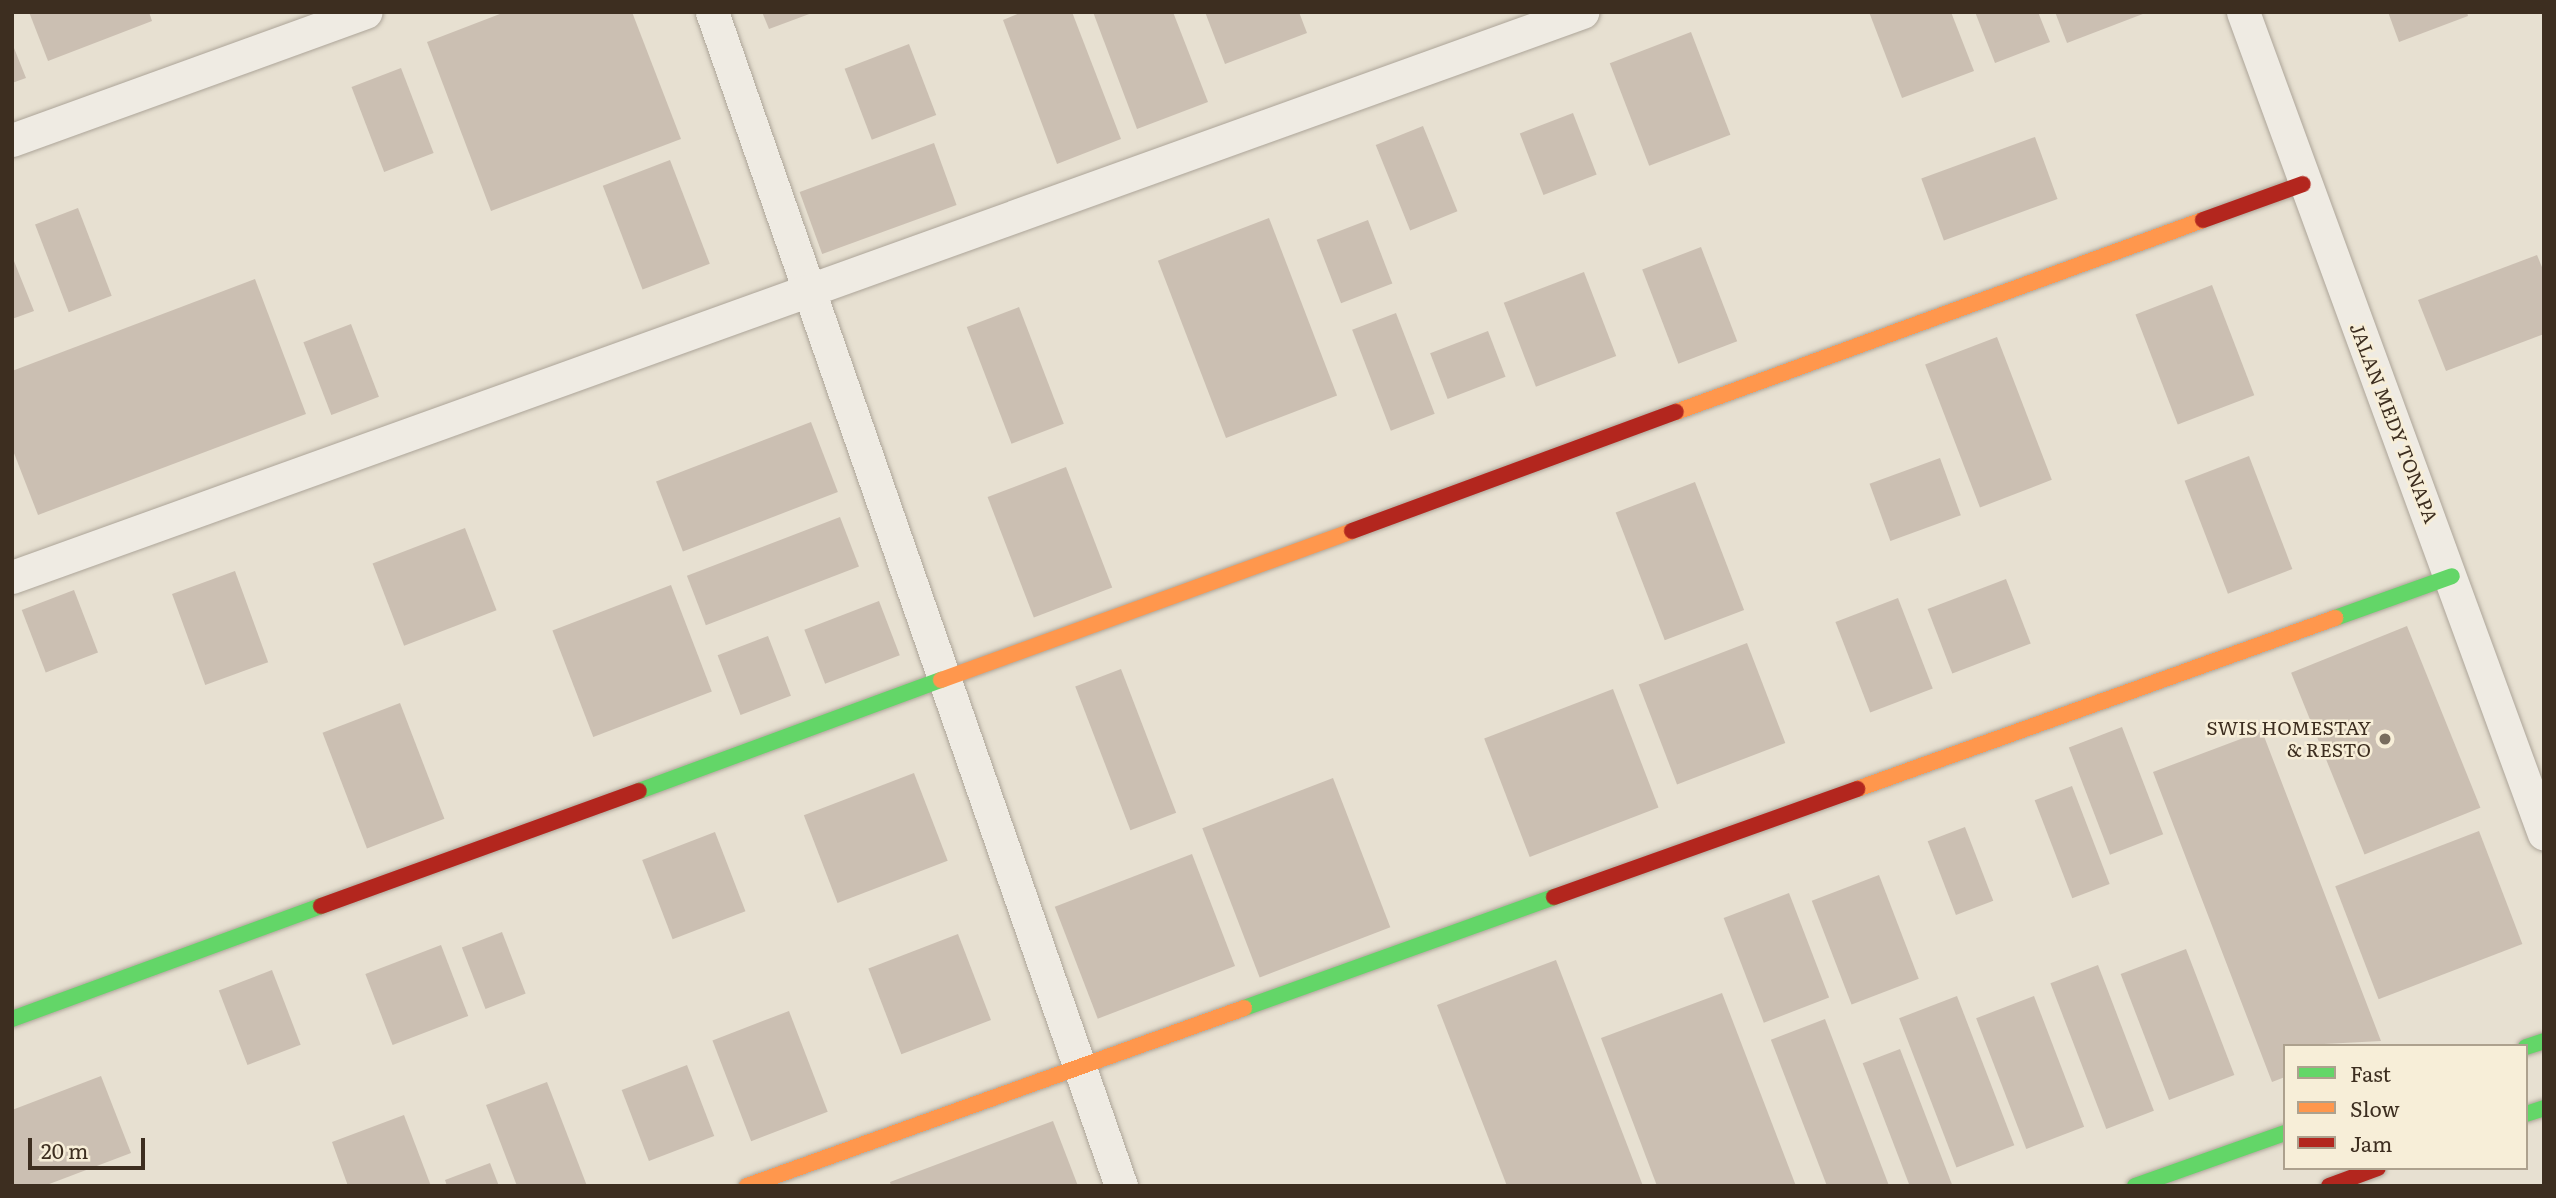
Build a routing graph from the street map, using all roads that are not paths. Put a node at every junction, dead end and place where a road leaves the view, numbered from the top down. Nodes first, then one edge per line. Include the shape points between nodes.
1 (366, 12) edge
2 (712, 12) edge
3 (1582, 12) edge
4 (2243, 12) edge
5 (12, 140) edge
6 (2304, 184) junction
7 (809, 290) junction
8 (2452, 576) junction
9 (12, 577) edge
10 (943, 678) junction
11 (2544, 834) edge
12 (12, 1019) edge
13 (1082, 1070) junction
14 (2283, 1134) edge
15 (2373, 1170) edge
16 (747, 1186) edge
17 (1121, 1186) edge
18 (2135, 1186) edge
19 (2329, 1186) edge

1 - 5 street
2 - 7 street
3 - 7 street
4 - 6 street, JALAN MEDY TONAPA
6 - 8 street, JALAN MEDY TONAPA
6 - 10 main road
7 - 9 street
7 - 10 street
8 - 11 street, JALAN MEDY TONAPA
8 - 13 main road
10 - 12 main road
10 - 13 street
13 - 16 main road
13 - 17 street
14 - 18 main road
15 - 19 main road

